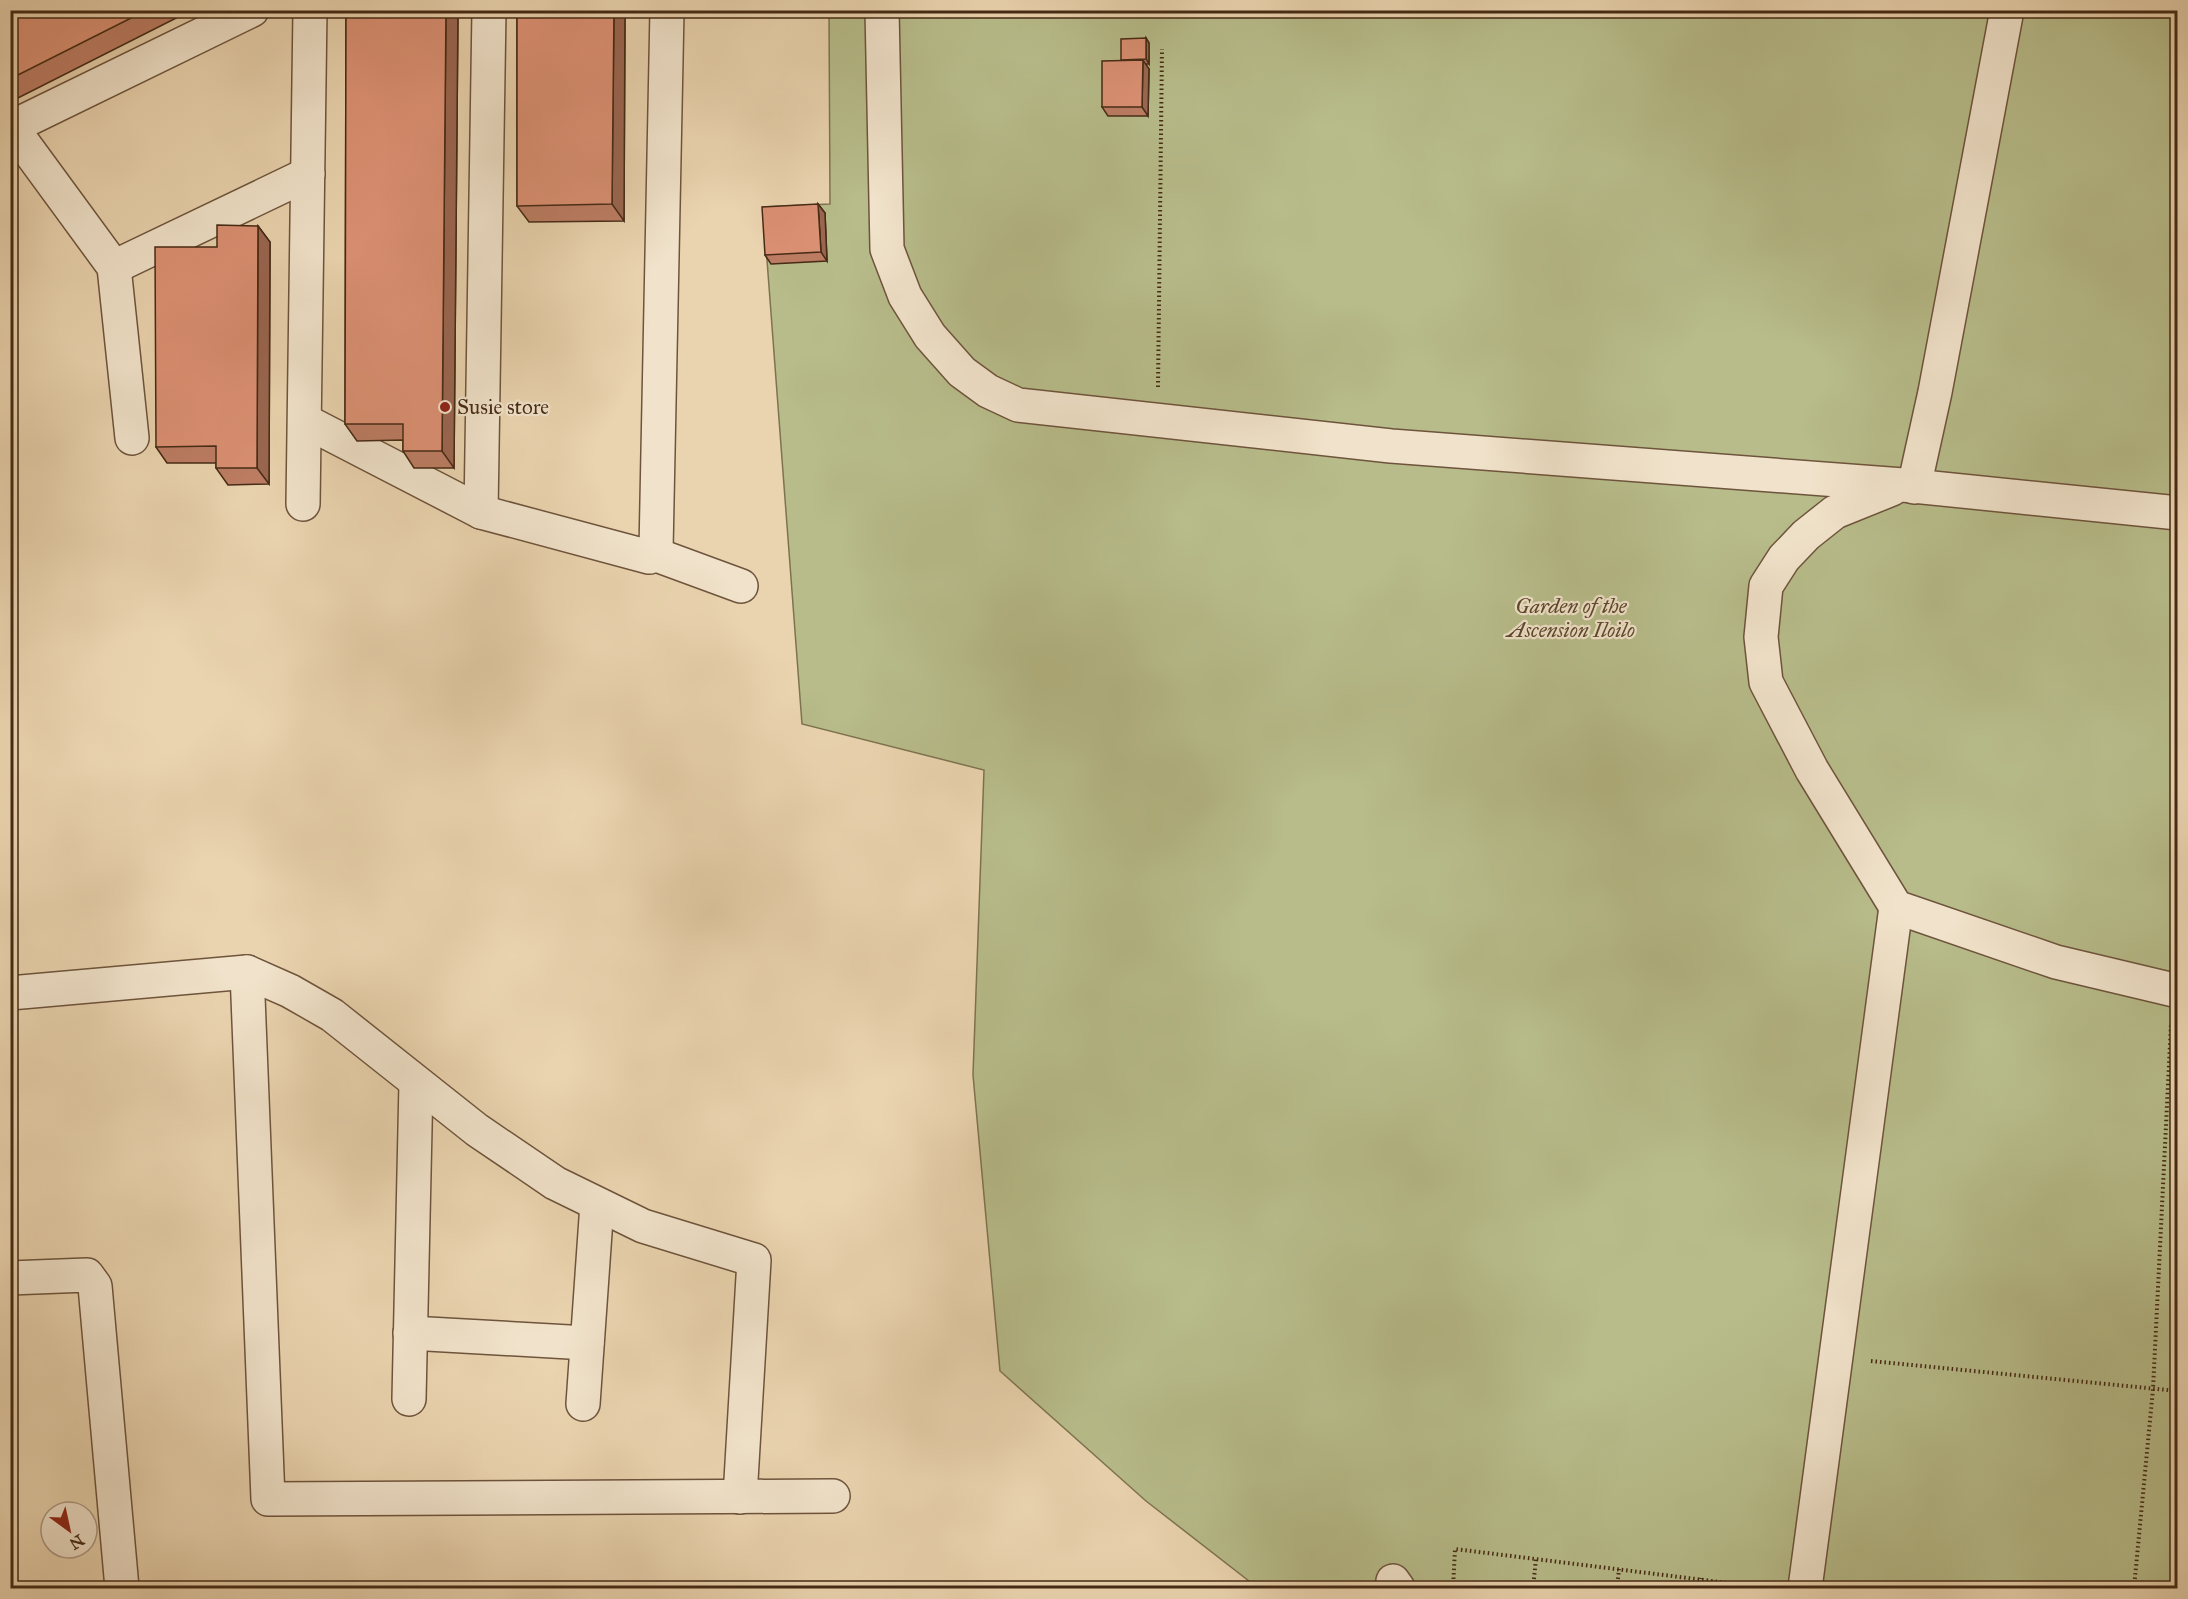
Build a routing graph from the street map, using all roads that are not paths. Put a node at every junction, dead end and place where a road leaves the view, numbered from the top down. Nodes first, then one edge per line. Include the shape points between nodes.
1 (252, 10) edge
2 (310, 10) edge
3 (489, 10) edge
4 (667, 10) edge
5 (882, 10) edge
6 (2007, 10) edge
7 (11, 126) edge
8 (308, 174) junction
9 (114, 267) junction
10 (305, 421) junction
11 (132, 438) dead end
12 (1908, 486) junction
13 (303, 504) dead end
14 (481, 512) junction
15 (2178, 513) edge
16 (654, 554) junction
17 (741, 586) dead end
18 (1896, 907) junction
19 (247, 972) junction
20 (2175, 991) edge
21 (10, 993) edge
22 (416, 1083) junction
23 (597, 1204) junction
24 (10, 1278) edge
25 (410, 1333) junction
26 (587, 1343) junction
27 (409, 1399) dead end
28 (583, 1404) dead end
29 (833, 1496) dead end
30 (740, 1497) junction
31 (122, 1588) edge
32 (1805, 1588) edge

1 - 7 street
2 - 8 street
3 - 14 street
4 - 16 street
5 - 12 street via 887,249 905,296 930,336 962,372 988,391 1018,405 1391,446
6 - 12 street via 1935,392
7 - 9 street
8 - 9 street
8 - 10 street
9 - 11 street
10 - 13 street
10 - 14 street
12 - 15 street
12 - 18 street via 1835,512 1784,558 1767,586 1761,637 1766,682 1812,770
14 - 16 street via 649,557
16 - 17 street
18 - 20 street via 2056,962
18 - 32 street
19 - 21 street
19 - 22 street via 332,1015
19 - 30 street via 268,1499
22 - 23 street via 512,1155
22 - 25 street
23 - 26 street
23 - 30 street via 643,1226 754,1260
24 - 31 street via 87,1275 95,1286
25 - 26 street
25 - 27 street
26 - 28 street
29 - 30 street

